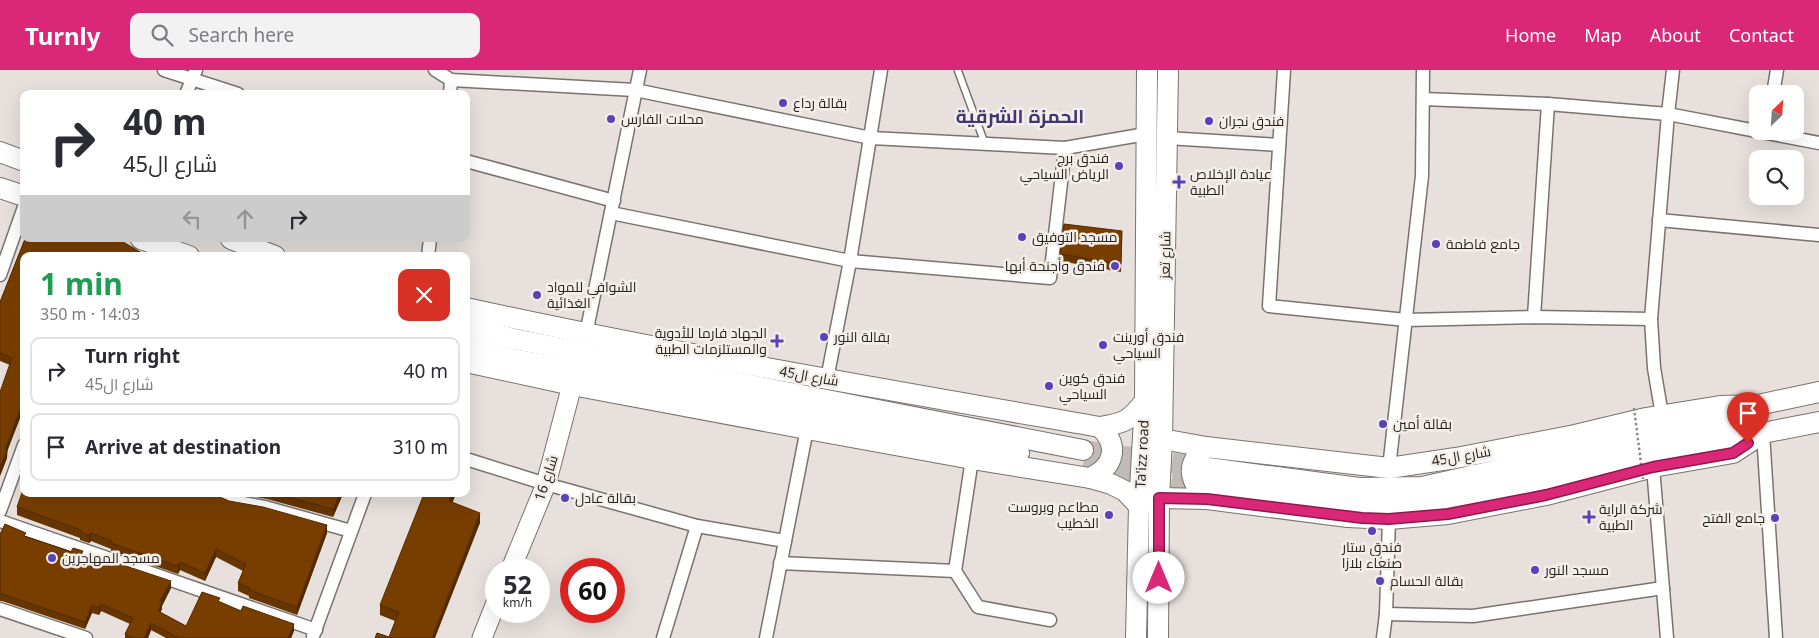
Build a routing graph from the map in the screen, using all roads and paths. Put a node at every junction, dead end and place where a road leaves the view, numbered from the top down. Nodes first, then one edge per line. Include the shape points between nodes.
1 (164, 70) edge
2 (435, 70) edge
3 (640, 70) edge
4 (881, 70) edge
5 (1147, 70) edge
6 (1168, 70) edge
7 (1284, 70) edge
8 (1423, 70) edge
9 (1673, 70) edge
10 (1777, 70) edge
11 (958, 71) dead end
12 (193, 75) edge
13 (451, 80) junction
14 (1774, 85) edge
15 (187, 90) edge
16 (229, 90) edge
17 (450, 90) edge
18 (635, 90) junction
19 (1423, 99) junction
20 (1548, 104) junction
21 (1668, 114) junction
22 (1749, 129) edge
23 (1146, 134) junction
24 (871, 138) junction
25 (1167, 138) junction
26 (1804, 140) edge
27 (1819, 143) edge
28 (985, 144) junction
29 (1279, 145) junction
30 (1065, 148) junction
31 (0, 152) edge
32 (20, 160) edge
33 (470, 162) edge
34 (0, 188) edge
35 (20, 195) edge
36 (612, 207) junction
37 (20, 218) edge
38 (1659, 220) junction
39 (1819, 235) edge
40 (149, 242) edge
41 (239, 242) edge
42 (178, 252) edge
43 (265, 252) edge
44 (850, 261) junction
45 (0, 275) edge
46 (470, 309) edge
47 (1534, 317) junction
48 (1651, 319) junction
49 (1406, 320) junction
50 (470, 328) edge
51 (586, 334) junction
52 (470, 348) edge
53 (470, 363) edge
54 (827, 379) junction
55 (572, 385) junction
56 (1819, 392) edge
57 (1145, 401) junction
58 (1758, 405) junction
59 (1634, 408) dead end
60 (1662, 415) junction
61 (1819, 422) edge
62 (1100, 427) junction
63 (807, 429) junction
64 (1763, 433) junction
65 (1162, 440) junction
66 (1206, 447) junction
67 (20, 456) edge
68 (972, 459) junction
69 (470, 460) edge
70 (1085, 464) junction
71 (1389, 468) junction
72 (1648, 473) junction
73 (546, 484) junction
74 (1207, 484) junction
75 (222, 497) edge
76 (364, 497) edge
77 (1159, 498) junction
78 (1139, 506) junction
79 (0, 511) edge
80 (1389, 519) junction
81 (0, 521) edge
82 (697, 526) junction
83 (351, 531) junction
84 (785, 541) junction
85 (515, 558) edge
86 (780, 563) junction
87 (955, 570) junction
88 (1663, 588) junction
89 (0, 609) edge
90 (1386, 614) junction
91 (1050, 620) dead end
92 (488, 623) edge
93 (314, 634) edge
94 (86, 638) edge
95 (482, 638) edge
96 (664, 638) edge
97 (766, 638) edge
98 (1136, 638) edge
99 (1158, 638) edge
100 (1383, 638) edge
101 (1667, 638) edge
102 (1776, 638) edge

1 - 12 street
2 - 13 street
3 - 18 street
4 - 24 street
5 - 23 main road, شارع تعز
6 - 25 main road, شارع تعز
7 - 29 street
8 - 19 street
9 - 21 street
10 - 14 street
11 - 28 lane
12 - 15 street
12 - 16 street
13 - 17 street
13 - 18 street
18 - 24 street
18 - 36 street
19 - 20 street
19 - 49 street via 1422,176
20 - 21 street
20 - 47 street
21 - 22 street
21 - 38 street
23 - 30 street
23 - 57 main road, شارع تعز
24 - 28 street
24 - 44 street
25 - 29 street
25 - 65 main road, شارع تعز
26 - 27 street
28 - 30 street
29 - 49 street via 1269,306
30 - 44 street via 1050,278
31 - 32 main road
33 - 36 street
34 - 35 main road
36 - 44 street
36 - 51 street
37 - 45 street
38 - 39 street
38 - 48 street
40 - 42 main road
41 - 43 main road
44 - 54 street
46 - 51 main road, شارع ال45
47 - 48 street
47 - 49 street
48 - 60 street via 1654,368
49 - 71 street
50 - 70 main road, شارع ال45
51 - 54 main road, شارع ال45
52 - 70 main road, شارع ال45 via 523,361
53 - 55 main road, شارع ال45
54 - 62 main road, شارع ال45
55 - 63 main road, شارع ال45
55 - 73 street, شارع 16
56 - 58 main road, شارع ال45
57 - 62 main road, شارع ال45 via 1132,417
57 - 78 main road, Ta'izz road
58 - 60 main road, شارع ال45 via 1720,406
58 - 74 main road, شارع ال45 via 1727,419 1422,487
59 - 72 path, bridge
60 - 71 main road, شارع ال45 via 1456,458
61 - 64 main road, شارع ال45
62 - 70 main road via 1112,444 1108,466 1100,474
63 - 68 main road, شارع ال45
63 - 84 street
64 - 72 main road, شارع ال45 via 1733,453
64 - 74 main road, شارع ال45 via 1734,436 1411,504 1319,499
64 - 102 street
65 - 66 main road, شارع ال45
65 - 77 main road, Ta'izz road
66 - 71 main road, شارع ال45
66 - 74 main road via 1199,453 1191,470 1196,489
67 - 79 street
68 - 70 main road, شارع ال45
68 - 87 street
69 - 73 street
70 - 78 main road, شارع ال45
72 - 80 main road, شارع ال45 via 1448,514
72 - 88 street
73 - 82 street
73 - 85 street, شارع 16
74 - 77 main road, شارع ال45
74 - 80 main road, شارع ال45 via 1348,517
75 - 83 street
76 - 83 street
77 - 99 main road
78 - 98 main road
80 - 90 street
81 - 93 street
82 - 84 street
82 - 96 street
83 - 93 street
84 - 86 street
86 - 87 street
86 - 97 street
87 - 91 street via 978,607
88 - 90 street via 1473,616
88 - 101 street
89 - 94 street
90 - 100 street
92 - 95 street

